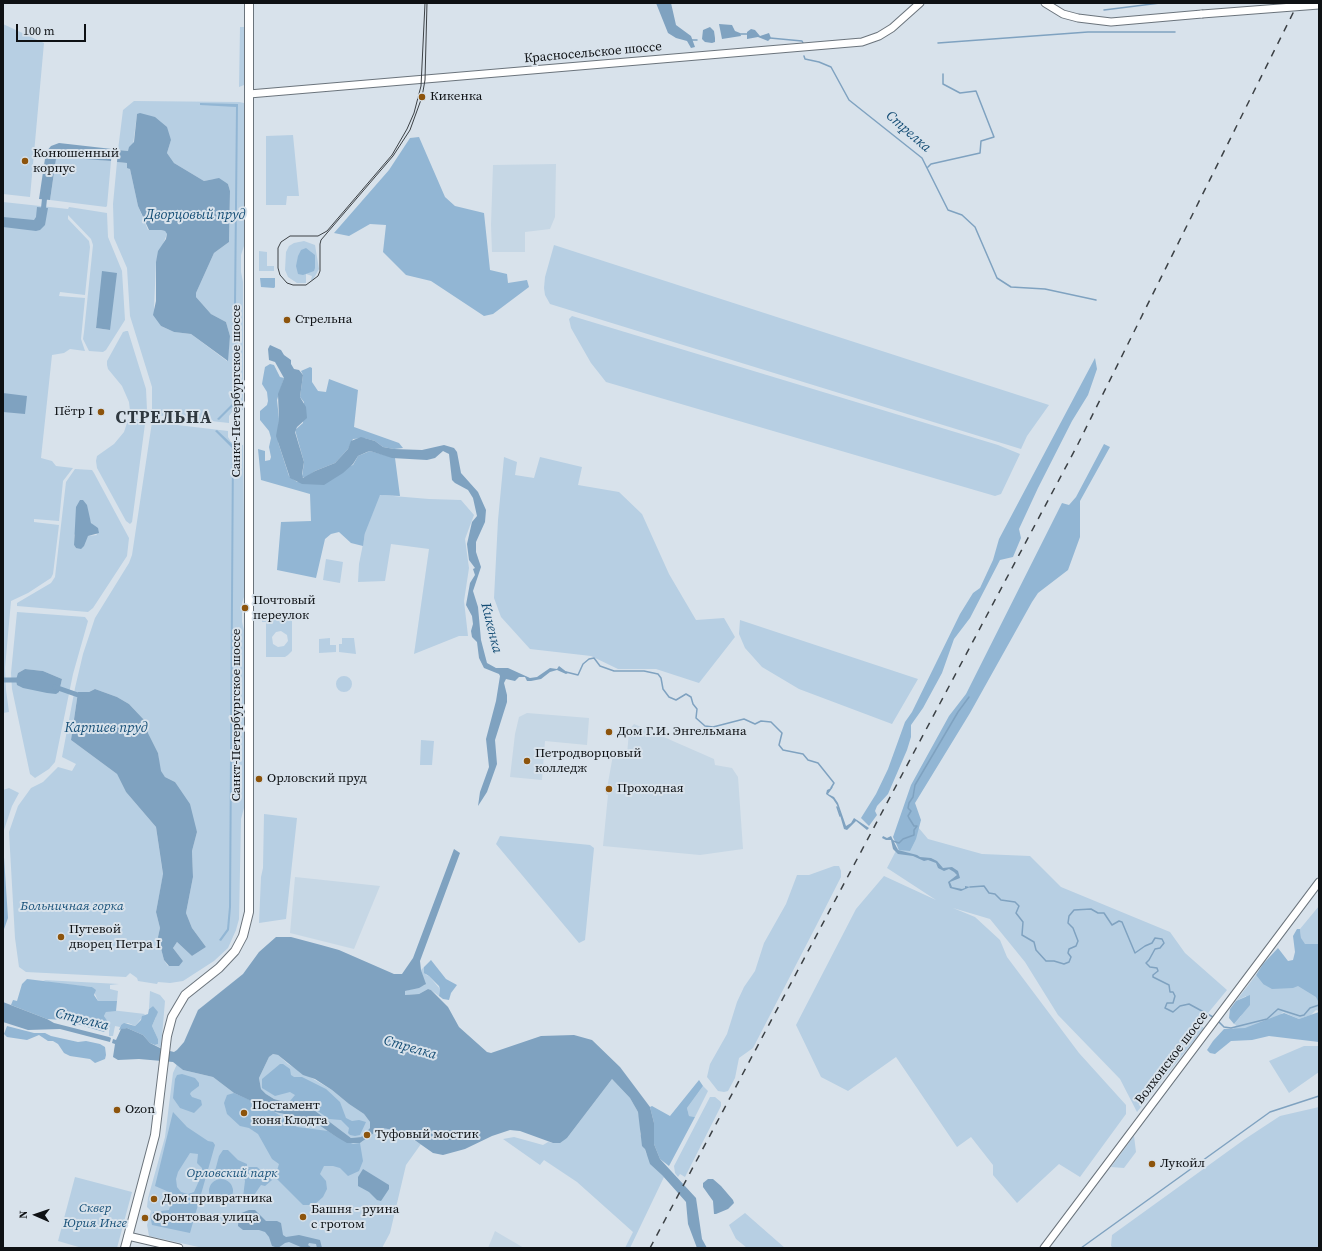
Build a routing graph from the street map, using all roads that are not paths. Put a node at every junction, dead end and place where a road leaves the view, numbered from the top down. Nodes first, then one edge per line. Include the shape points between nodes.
1 (249, 3) edge
2 (255, 3) edge
3 (920, 3) edge
4 (1045, 3) edge
5 (1319, 5) edge
6 (252, 94) junction
7 (1319, 882) edge
8 (131, 1237) junction
9 (125, 1248) edge
10 (130, 1248) edge
11 (179, 1248) edge
12 (1044, 1248) edge

1 - 6 main road, Санкт-Петербургское шоссе
2 - 6 main road, Санкт-Петербургское шоссе
3 - 6 main road, Красносельское шоссе via 892,28 880,36 862,42
4 - 5 main road, bridge via 1063,14 1111,22
6 - 8 main road, Санкт-Петербургское шоссе via 249,912 244,936 234,951 219,968 190,991 175,1009 168,1028 166,1066 154,1134
7 - 12 main road, Волхонское шоссе
8 - 9 main road, Санкт-Петербургское шоссе
8 - 10 main road, Санкт-Петербургское шоссе
8 - 11 main road

